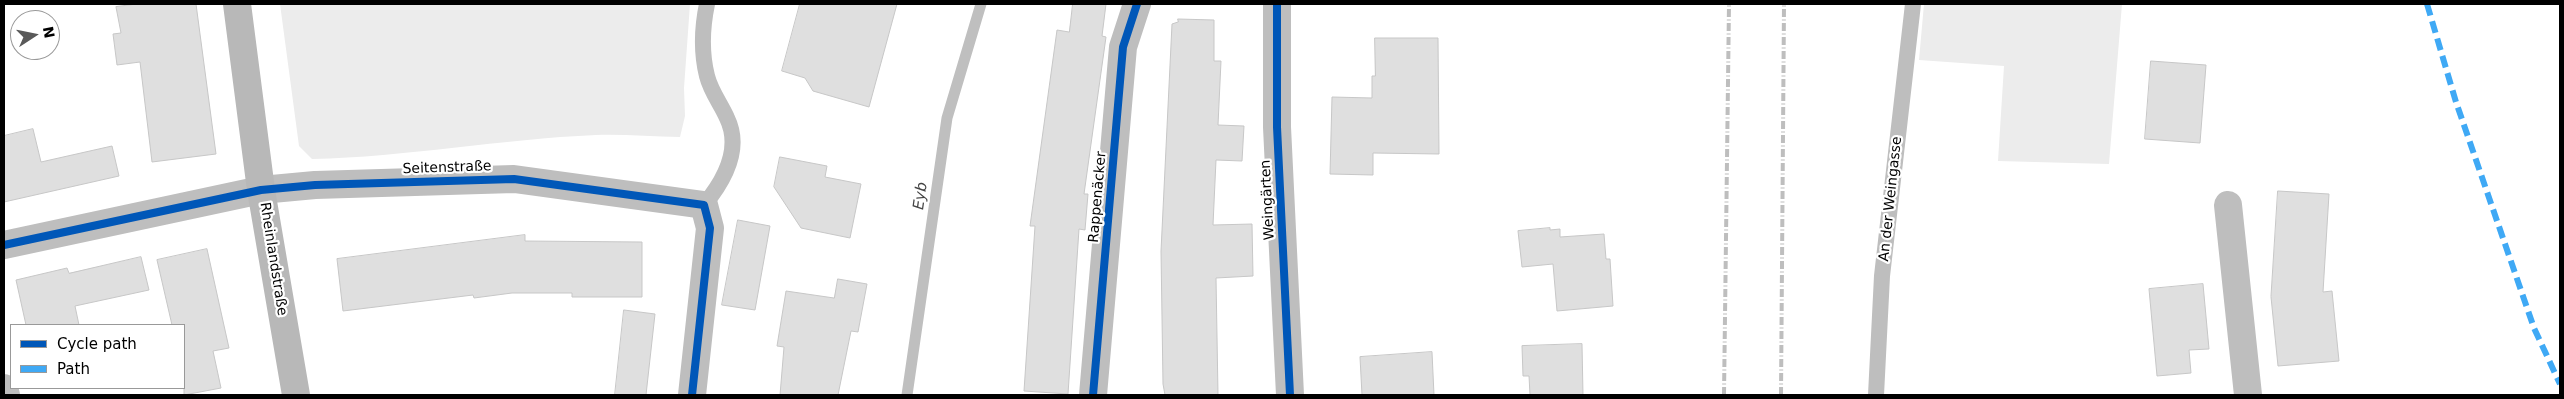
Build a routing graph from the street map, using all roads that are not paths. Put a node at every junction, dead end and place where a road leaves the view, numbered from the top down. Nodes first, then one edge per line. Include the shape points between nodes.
1 (237, 4) edge
2 (707, 4) edge
3 (1138, 4) edge
4 (1277, 4) edge
5 (1913, 4) edge
6 (261, 190) junction
7 (704, 204) junction
8 (2228, 205) dead end
9 (4, 245) edge
10 (4, 388) edge
11 (6, 395) edge
12 (296, 395) edge
13 (692, 395) edge
14 (1093, 395) edge
15 (1290, 395) edge
16 (1876, 395) edge
17 (2248, 395) edge

1 - 6 main road, Rheinlandstraße
2 - 7 lane via 702,50 707,77 728,119 734,143 718,188
3 - 14 street, Rappenäcker via 1123,47
4 - 15 street, Weingärten via 1277,127
5 - 16 lane, An der Weingasse via 1882,276
6 - 7 street, Seitenstraße via 315,185 514,179
6 - 9 street, Seitenstraße
6 - 12 main road, Rheinlandstraße
7 - 13 street via 710,228
8 - 17 street
10 - 11 street

